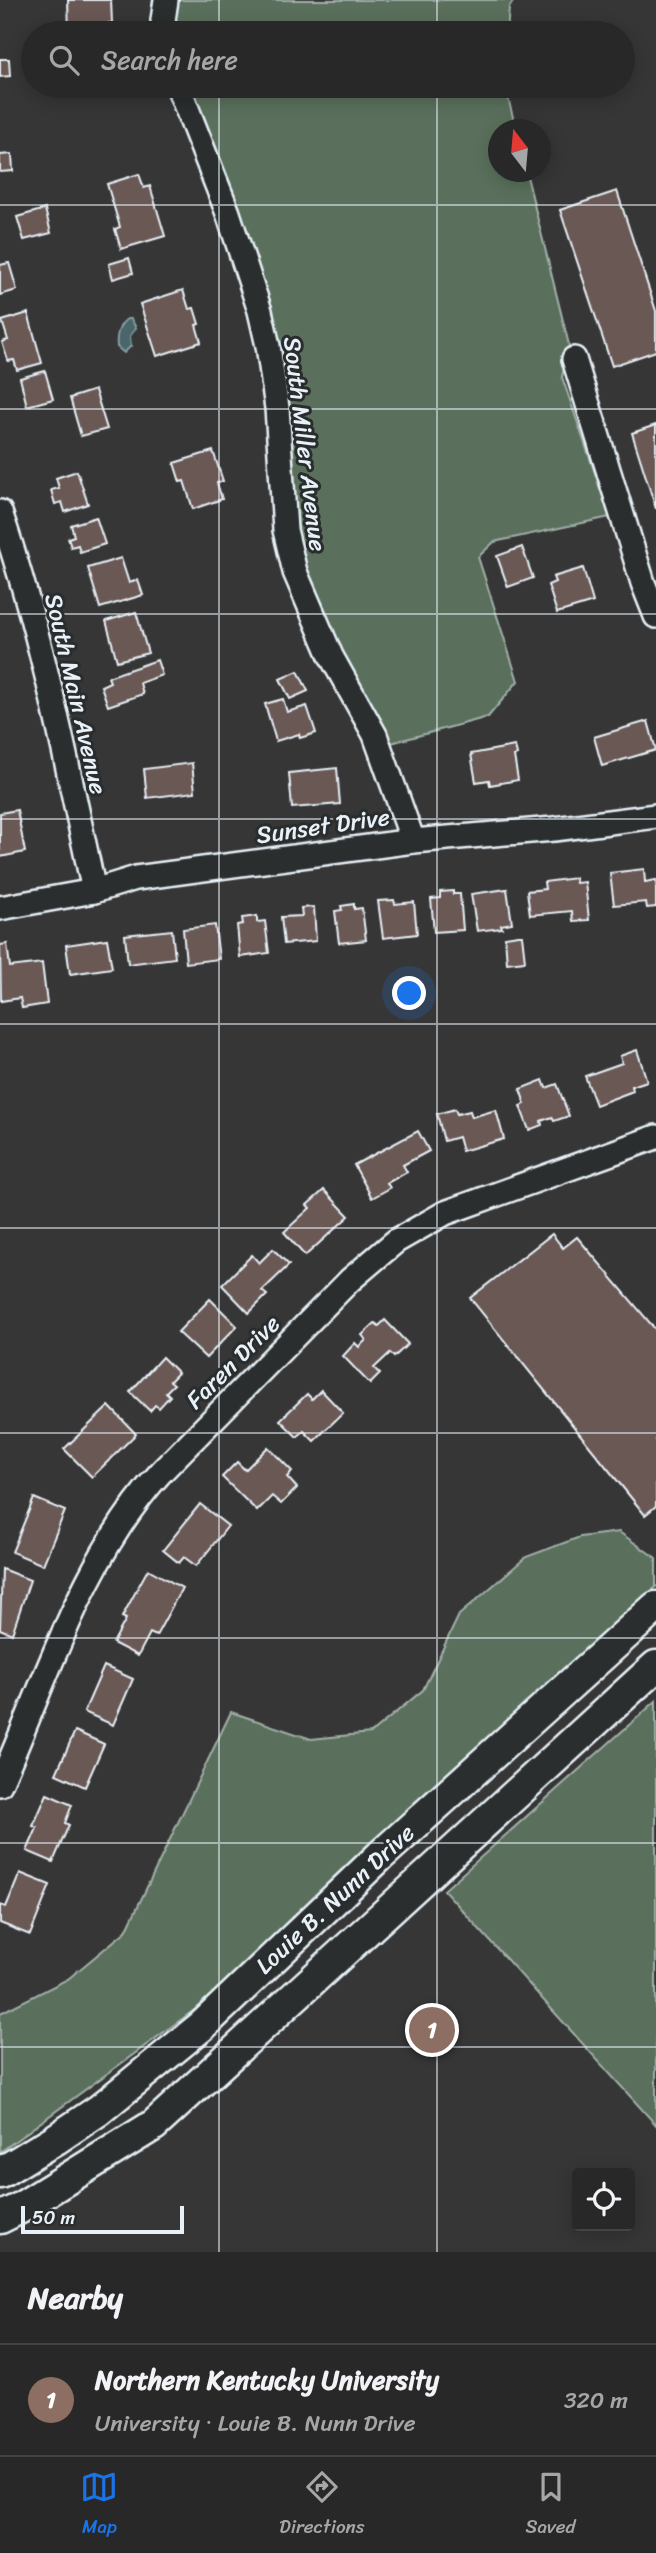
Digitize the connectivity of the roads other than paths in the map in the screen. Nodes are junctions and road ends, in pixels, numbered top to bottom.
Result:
1 (166, 0) edge
2 (163, 21) edge
3 (183, 98) edge
4 (574, 359) dead end
5 (0, 512) edge
6 (656, 616) edge
7 (656, 816) edge
8 (413, 841) junction
9 (94, 891) junction
10 (0, 908) edge
11 (656, 1137) edge
12 (656, 1607) edge
13 (656, 1666) edge
14 (0, 1784) edge
15 (0, 2173) edge
16 (0, 2218) edge

1 - 2 street
3 - 8 street, South Miller Avenue
4 - 6 street
5 - 9 street, South Main Avenue
7 - 8 street, Sunset Drive
8 - 9 street, Sunset Drive
9 - 10 street, Sunset Drive
11 - 14 street, Faren Drive
12 - 15 main road, Louie B. Nunn Drive
13 - 16 main road, Louie B. Nunn Drive

